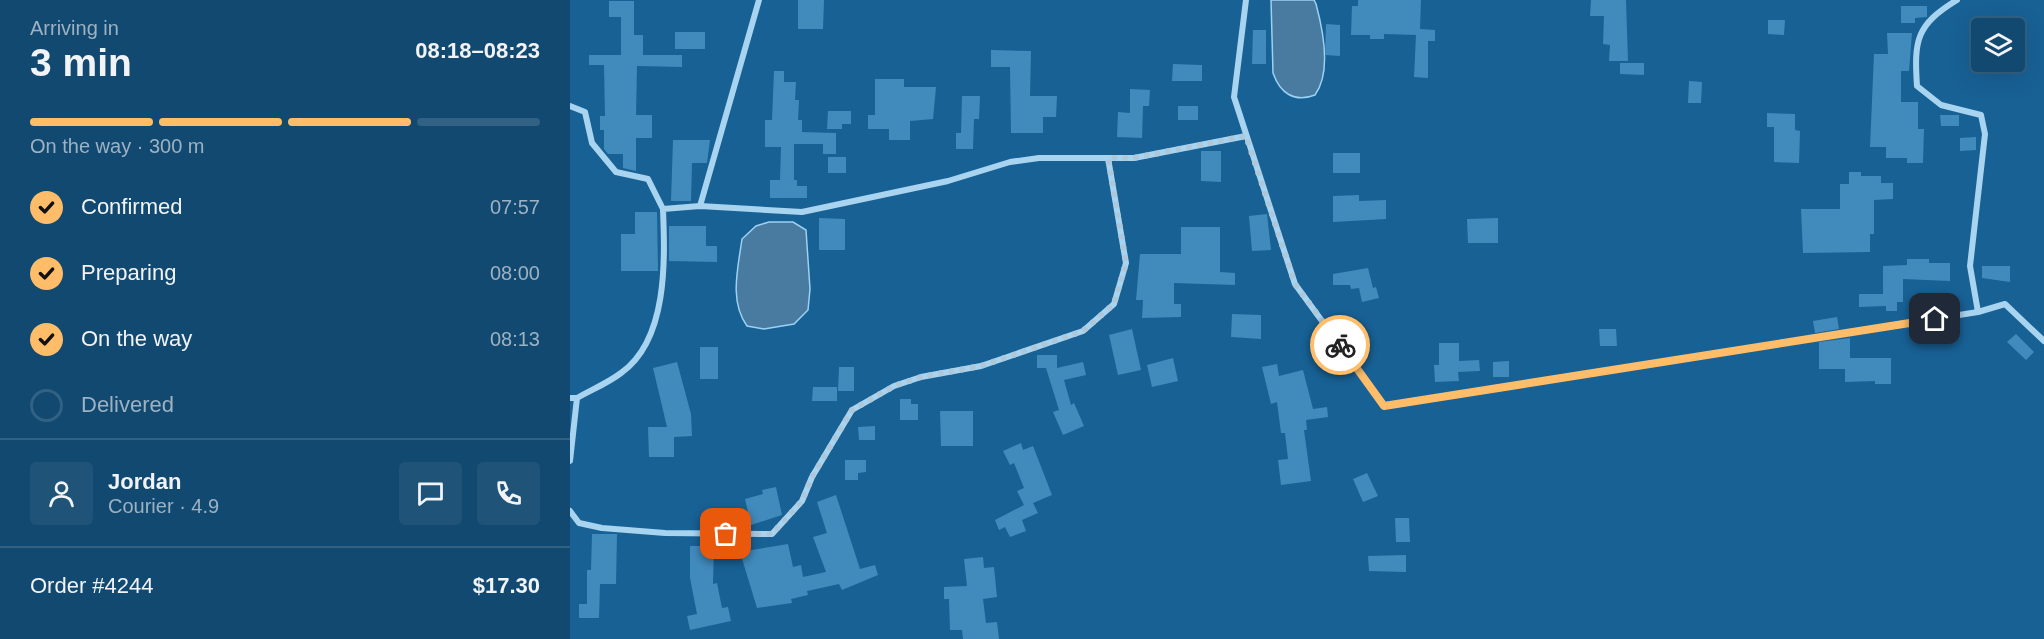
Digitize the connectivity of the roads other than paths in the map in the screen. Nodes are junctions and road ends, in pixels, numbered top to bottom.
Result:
1 (759, 0) edge
2 (1246, 0) edge
3 (1958, 0) edge
4 (570, 106) edge
5 (1246, 136) junction
6 (1108, 158) junction
7 (700, 206) junction
8 (663, 209) junction
9 (1978, 312) junction
10 (2044, 341) edge
11 (573, 398) edge
12 (570, 461) edge
13 (570, 511) edge

1 - 7 street
2 - 5 street
3 - 9 street
4 - 8 street
5 - 6 street
5 - 9 street
6 - 7 street
6 - 13 street
7 - 8 street
8 - 11 street
9 - 10 street
11 - 12 street

